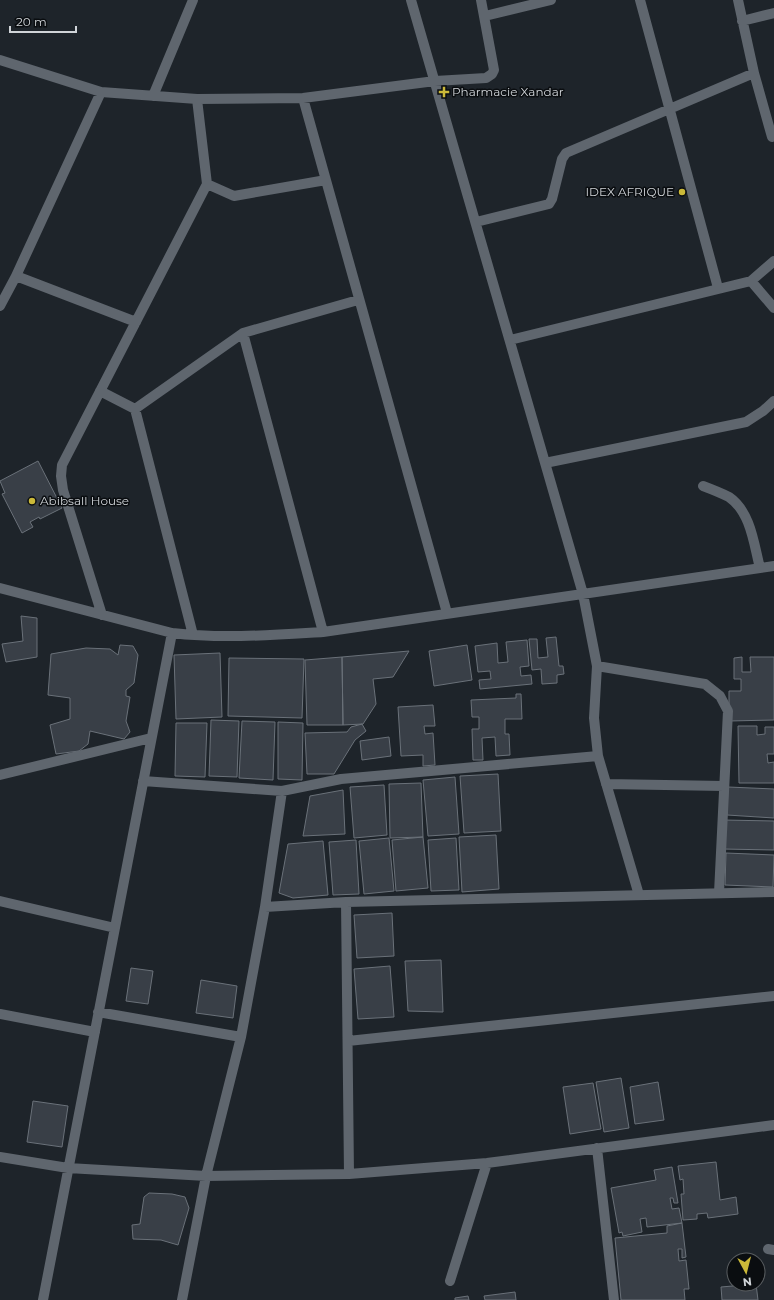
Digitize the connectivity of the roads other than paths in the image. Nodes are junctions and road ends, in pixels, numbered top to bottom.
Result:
1 (193, 0) edge
2 (411, 0) edge
3 (481, 0) edge
4 (551, 0) edge
5 (640, 0) edge
6 (738, 0) edge
7 (774, 13) edge
8 (485, 16) junction
9 (742, 21) junction
10 (0, 60) edge
11 (754, 73) junction
12 (435, 81) junction
13 (101, 92) junction
14 (153, 96) junction
15 (303, 98) junction
16 (197, 99) junction
17 (670, 108) junction
18 (772, 137) dead end
19 (326, 180) junction
20 (207, 184) junction
21 (476, 222) junction
22 (774, 262) edge
23 (16, 276) junction
24 (752, 281) junction
25 (718, 288) junction
26 (358, 300) junction
27 (0, 306) edge
28 (774, 308) edge
29 (136, 322) junction
30 (243, 334) junction
31 (510, 340) junction
32 (100, 391) junction
33 (774, 401) edge
34 (134, 409) junction
35 (545, 463) junction
36 (703, 486) dead end
37 (774, 566) edge
38 (760, 568) junction
39 (0, 588) edge
40 (583, 594) junction
41 (447, 612) junction
42 (102, 615) junction
43 (323, 632) junction
44 (172, 633) junction
45 (193, 635) junction
46 (597, 666) junction
47 (151, 738) junction
48 (598, 756) junction
49 (0, 775) edge
50 (143, 781) junction
51 (606, 784) junction
52 (724, 786) junction
53 (282, 791) junction
54 (774, 892) edge
55 (719, 893) junction
56 (639, 895) junction
57 (0, 902) edge
58 (346, 902) junction
59 (265, 907) junction
60 (115, 928) junction
61 (774, 996) edge
62 (98, 1012) junction
63 (0, 1014) edge
64 (95, 1032) junction
65 (241, 1038) junction
66 (348, 1040) junction
67 (774, 1124) edge
68 (597, 1148) junction
69 (0, 1157) edge
70 (487, 1163) junction
71 (68, 1168) junction
72 (350, 1174) junction
73 (206, 1176) junction
74 (450, 1281) dead end
75 (43, 1300) edge
76 (182, 1300) edge
77 (614, 1300) edge

1 - 14 street
2 - 12 street
3 - 8 street
4 - 8 street
5 - 17 street
6 - 9 street
7 - 9 street
8 - 12 street
9 - 11 street
10 - 13 street
11 - 17 street
11 - 18 street
12 - 15 street
12 - 21 street
13 - 14 street
13 - 23 street
14 - 16 street
15 - 16 street
15 - 19 street
16 - 20 street
17 - 21 street
17 - 25 street
19 - 20 street
19 - 26 street
20 - 29 street
21 - 31 street
22 - 24 street
23 - 27 street
23 - 29 street
24 - 25 street
24 - 28 street
25 - 31 street
26 - 30 street
26 - 41 street
29 - 32 street
30 - 34 street
30 - 43 street
31 - 35 street
32 - 34 street
32 - 42 street
33 - 35 street
34 - 45 street
35 - 40 street
36 - 38 street
37 - 38 street
38 - 40 street
39 - 42 street
40 - 41 street
40 - 46 street
41 - 43 street
42 - 44 street
43 - 45 street
44 - 45 street
44 - 47 street
46 - 48 street
46 - 52 street
47 - 49 street
47 - 50 street
48 - 51 street
48 - 53 street
50 - 53 street
50 - 60 street
51 - 52 street
51 - 56 street
52 - 55 street
53 - 59 street
54 - 55 street
55 - 56 street
56 - 58 street
57 - 60 street
58 - 59 street
58 - 66 street
59 - 65 street
60 - 62 street
61 - 66 street
62 - 64 street
62 - 65 street
63 - 64 street
64 - 71 street
65 - 73 street
66 - 72 street
67 - 68 street
68 - 70 street
68 - 77 street
69 - 71 street
70 - 72 street
70 - 74 street
71 - 73 street
71 - 75 street
72 - 73 street
73 - 76 street

